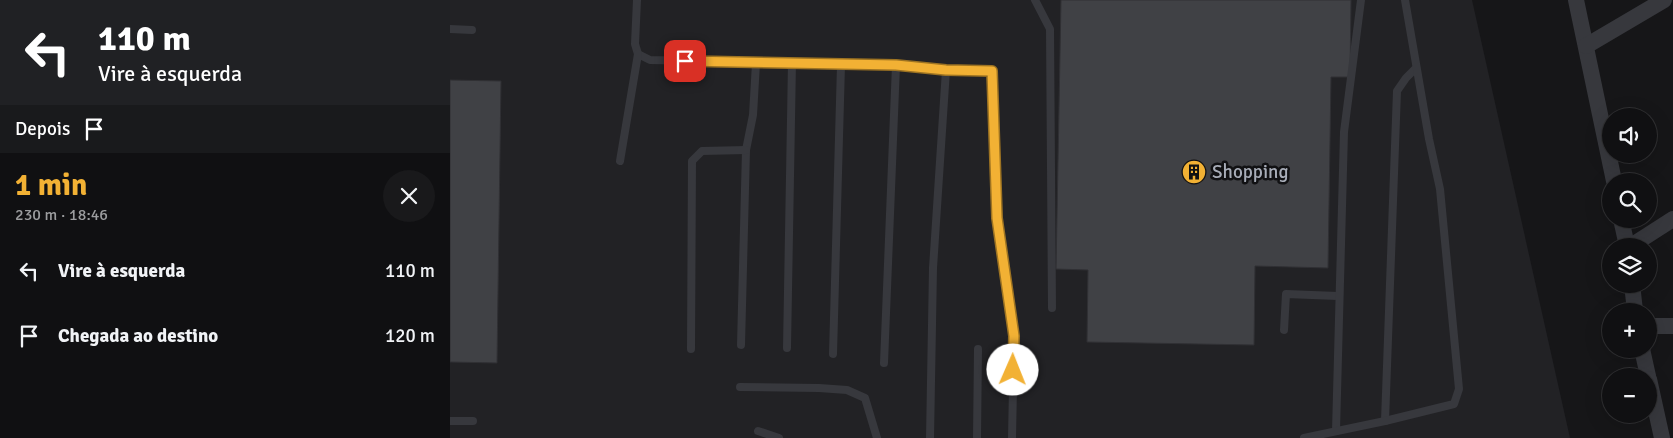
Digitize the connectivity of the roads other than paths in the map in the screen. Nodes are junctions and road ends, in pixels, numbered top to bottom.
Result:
1 (637, 0) edge
2 (1035, 0) edge
3 (1361, 0) edge
4 (1405, 0) edge
5 (1576, 0) edge
6 (1664, 0) edge
7 (450, 29) edge
8 (472, 30) dead end
9 (1586, 46) junction
10 (638, 54) junction
11 (792, 62) junction
12 (756, 63) junction
13 (841, 65) junction
14 (896, 65) junction
15 (1416, 68) junction
16 (946, 70) junction
17 (746, 150) junction
18 (620, 161) dead end
19 (1612, 173) edge
20 (1673, 219) edge
21 (1643, 238) edge
22 (1338, 296) junction
23 (1052, 308) dead end
24 (1657, 326) edge
25 (1673, 326) edge
26 (1284, 330) dead end
27 (740, 345) dead end
28 (787, 348) dead end
29 (691, 349) dead end
30 (978, 349) dead end
31 (833, 354) dead end
32 (884, 363) dead end
33 (740, 388) dead end
34 (1657, 417) edge
35 (450, 421) edge
36 (473, 421) dead end
37 (1385, 421) junction
38 (758, 431) dead end
39 (1336, 432) junction
40 (779, 438) edge
41 (877, 438) edge
42 (930, 438) edge
43 (976, 438) edge
44 (1012, 438) edge
45 (1304, 438) edge
46 (1662, 438) edge

1 - 10 lane
2 - 23 lane
3 - 22 lane
4 - 15 lane
5 - 9 street
6 - 9 street
7 - 8 lane
9 - 19 street
10 - 12 lane
10 - 18 lane
11 - 12 lane
11 - 13 lane
11 - 28 lane
12 - 17 lane
13 - 14 lane
13 - 31 lane
14 - 16 lane
14 - 32 lane
15 - 37 lane
15 - 37 lane
16 - 42 lane
16 - 44 lane
17 - 27 lane
17 - 29 lane
20 - 21 street
22 - 26 lane
22 - 39 lane
24 - 25 street
30 - 43 lane
33 - 41 lane
34 - 46 street
35 - 36 lane
37 - 39 lane
38 - 40 lane
39 - 45 lane

